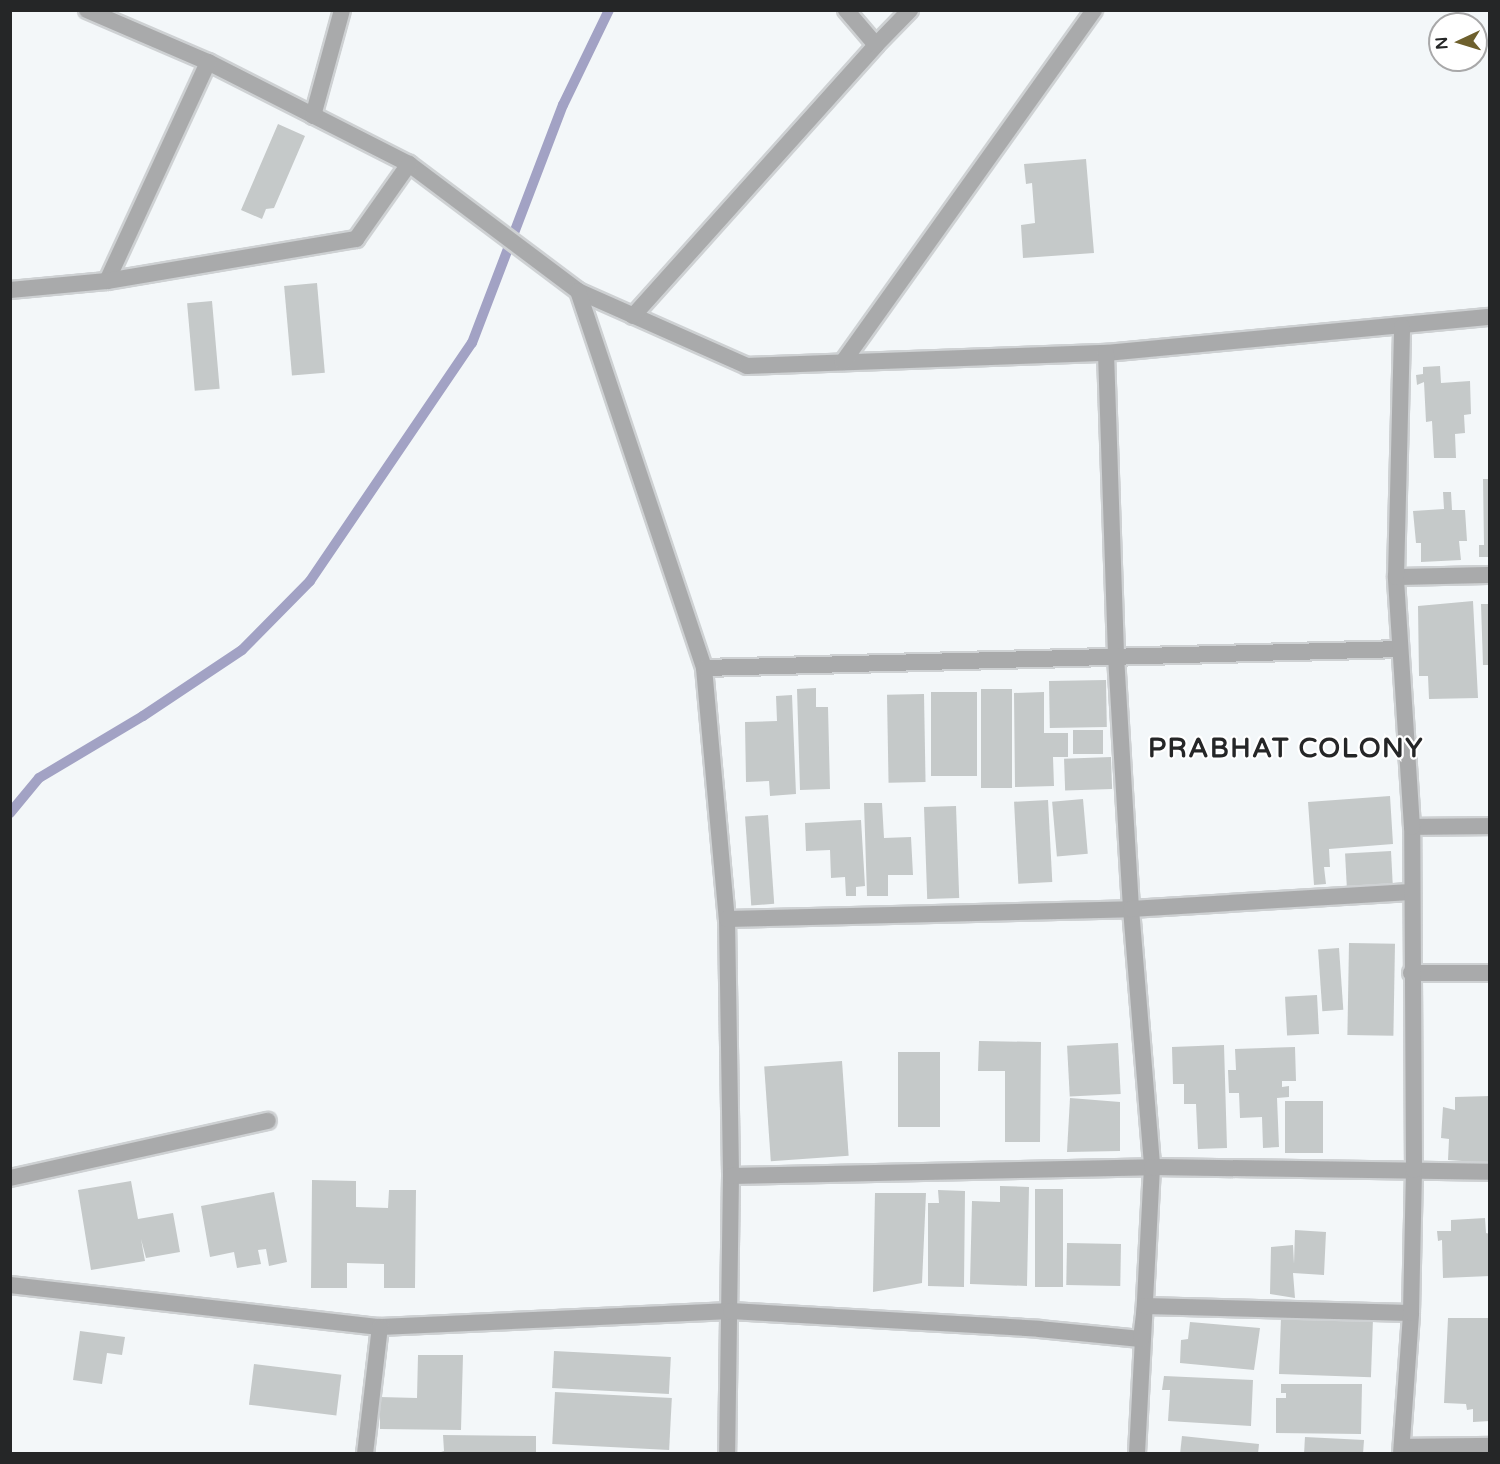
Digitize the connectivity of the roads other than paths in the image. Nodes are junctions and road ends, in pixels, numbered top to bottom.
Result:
1 (87, 10) edge
2 (342, 10) edge
3 (846, 10) edge
4 (910, 10) edge
5 (1094, 10) edge
6 (876, 45) junction
7 (208, 62) junction
8 (313, 116) junction
9 (409, 164) junction
10 (107, 281) junction
11 (10, 290) edge
12 (578, 291) junction
13 (633, 316) junction
14 (1490, 317) edge
15 (1402, 327) junction
16 (1106, 353) junction
17 (843, 362) junction
18 (1490, 574) edge
19 (1396, 577) junction
20 (1400, 649) junction
21 (1116, 656) junction
22 (704, 668) junction
23 (1412, 826) junction
24 (1490, 826) edge
25 (1410, 892) junction
26 (1131, 909) junction
27 (727, 919) junction
28 (1411, 973) junction
29 (1490, 974) edge
30 (268, 1121) dead end
31 (1152, 1167) junction
32 (1414, 1170) junction
33 (1490, 1172) edge
34 (731, 1176) junction
35 (10, 1178) edge
36 (10, 1286) edge
37 (1145, 1306) junction
38 (730, 1311) junction
39 (1412, 1313) junction
40 (380, 1327) junction
41 (1490, 1446) edge
42 (1401, 1450) edge
43 (365, 1454) edge
44 (727, 1454) edge
45 (1137, 1454) edge

1 - 7 street
2 - 8 street
3 - 6 street
4 - 6 street
5 - 17 street
6 - 13 street
7 - 8 street
7 - 10 street
8 - 9 street
9 - 10 street
9 - 12 street
10 - 11 street
12 - 13 street
12 - 22 street
13 - 17 street
14 - 15 street
15 - 16 street
15 - 19 street
16 - 17 street
16 - 21 street
18 - 19 street
19 - 20 street
20 - 21 street
20 - 23 street
21 - 22 street
21 - 26 street
22 - 27 street
23 - 24 street
23 - 25 street
25 - 26 street
25 - 28 street
26 - 27 street
26 - 31 street
27 - 34 street
28 - 29 street
28 - 32 street
30 - 35 street
31 - 32 street
31 - 34 street
31 - 37 street
32 - 33 street
32 - 39 street
34 - 38 street
36 - 40 street
37 - 38 street
37 - 39 street
37 - 45 street
38 - 40 street
38 - 44 street
39 - 42 street
40 - 43 street
41 - 42 street

